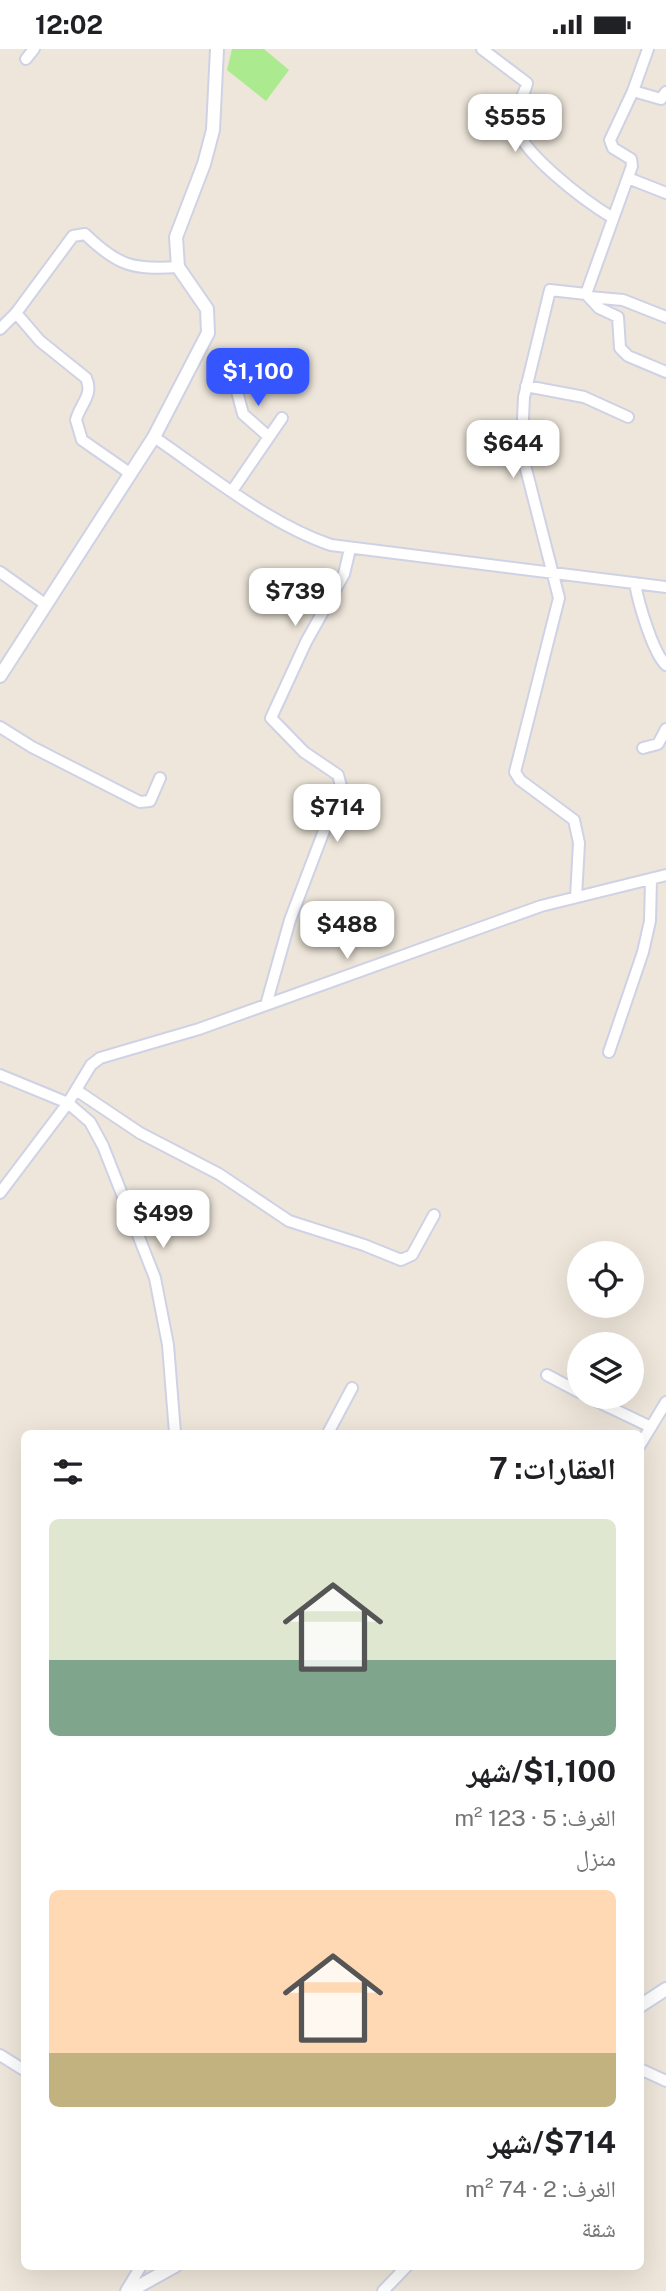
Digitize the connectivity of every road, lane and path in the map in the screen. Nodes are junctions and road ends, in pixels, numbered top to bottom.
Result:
1 (34, 49) edge
2 (217, 49) edge
3 (482, 49) edge
4 (648, 49) edge
5 (26, 59) dead end
6 (633, 92) junction
7 (666, 92) edge
8 (628, 178) junction
9 (666, 193) edge
10 (613, 218) junction
11 (178, 267) junction
12 (587, 295) junction
13 (16, 313) junction
14 (666, 317) edge
15 (0, 330) edge
16 (666, 372) edge
17 (235, 384) dead end
18 (526, 386) junction
19 (628, 417) dead end
20 (282, 418) dead end
21 (155, 437) junction
22 (269, 437) junction
23 (131, 474) junction
24 (232, 491) junction
25 (350, 549) junction
26 (0, 572) edge
27 (551, 573) junction
28 (635, 583) junction
29 (666, 587) edge
30 (46, 604) junction
31 (666, 665) edge
32 (0, 676) edge
33 (0, 727) edge
34 (666, 729) edge
35 (643, 748) dead end
36 (160, 778) dead end
37 (666, 875) edge
38 (651, 880) junction
39 (576, 897) junction
40 (266, 1005) junction
41 (609, 1052) dead end
42 (0, 1075) edge
43 (76, 1090) junction
44 (68, 1103) junction
45 (0, 1193) edge
46 (435, 1215) dead end
47 (547, 1374) dead end
48 (567, 1385) edge
49 (352, 1388) dead end
50 (666, 1402) edge
51 (613, 1409) edge
52 (651, 1427) junction
53 (175, 1430) edge
54 (330, 1430) edge
55 (644, 1438) edge
56 (666, 1989) edge
57 (644, 2003) edge
58 (0, 2055) edge
59 (21, 2068) edge
60 (644, 2071) edge
61 (666, 2081) edge
62 (139, 2270) edge
63 (167, 2270) edge
64 (403, 2270) edge
65 (128, 2291) edge
66 (383, 2291) edge

1 - 5 street
2 - 11 street
3 - 10 street
4 - 6 street
6 - 7 street
6 - 8 street
8 - 9 street
8 - 10 street
10 - 12 street
11 - 13 street
11 - 21 street
12 - 14 street
12 - 16 street
12 - 18 street
13 - 15 street
13 - 23 street
17 - 22 street
18 - 19 street
18 - 27 street
20 - 22 street
21 - 23 street
21 - 24 street
22 - 24 street
23 - 30 street
24 - 25 street
25 - 27 street
25 - 40 street
26 - 30 street
27 - 28 street
27 - 39 street
28 - 29 street
28 - 31 street
30 - 32 street
33 - 36 street
34 - 35 street
37 - 38 street
38 - 39 street
38 - 41 street
39 - 40 street
40 - 43 street
42 - 44 street
43 - 44 street
43 - 46 street
44 - 45 street
44 - 53 street
47 - 48 street
49 - 54 street
50 - 52 street
51 - 52 street
52 - 55 street
56 - 57 street
58 - 59 street
60 - 61 street
62 - 65 street
63 - 65 street
64 - 66 street

